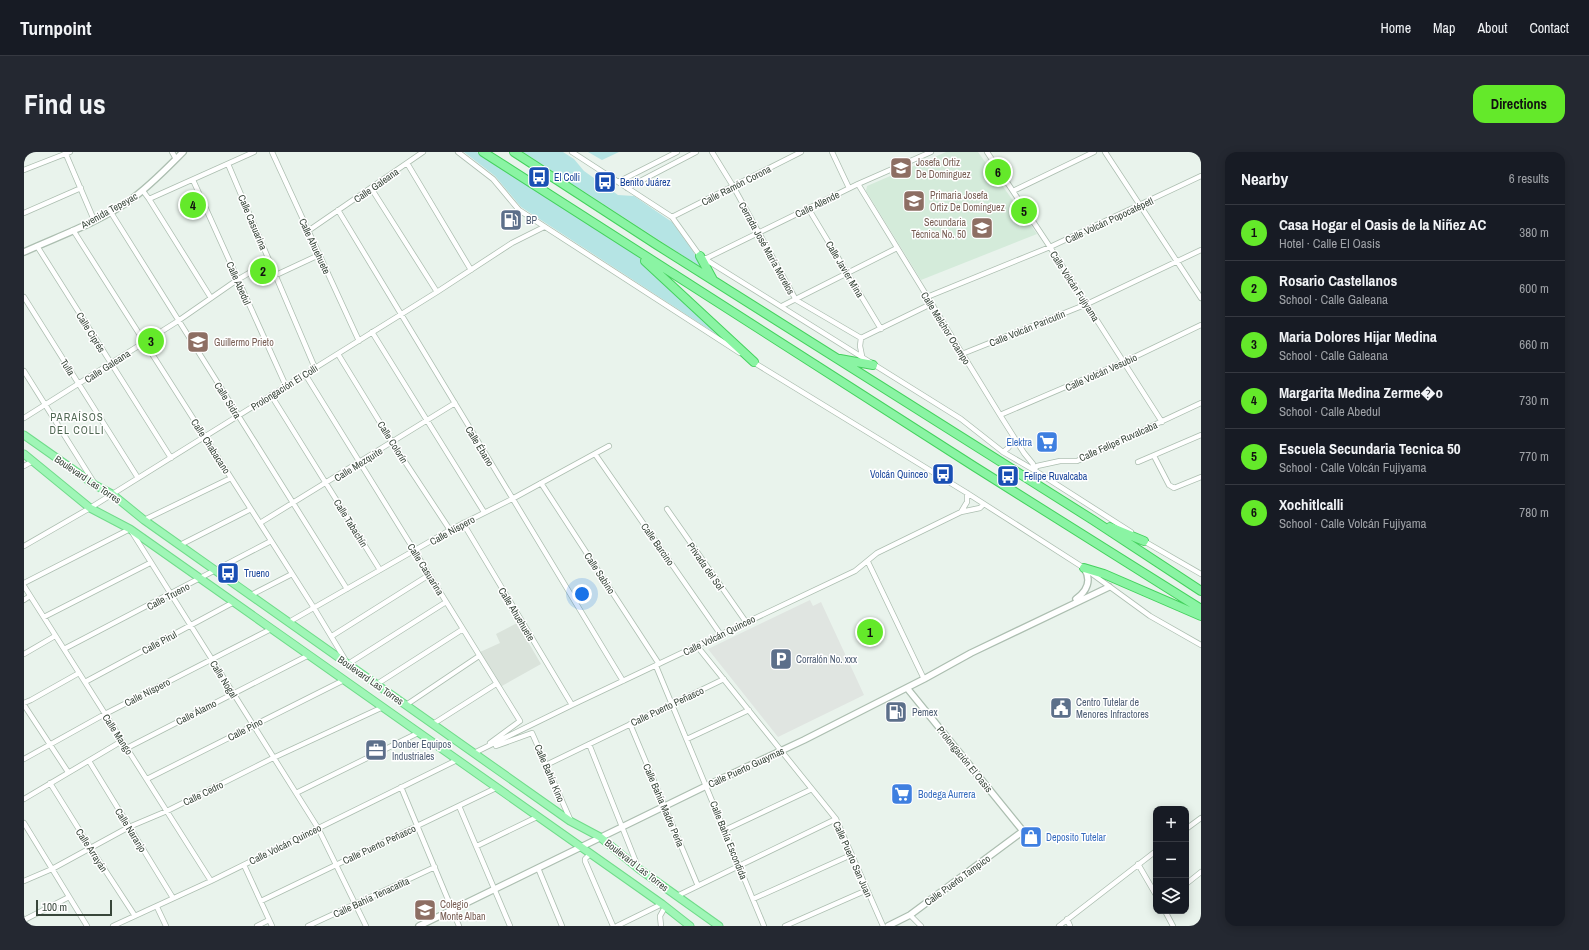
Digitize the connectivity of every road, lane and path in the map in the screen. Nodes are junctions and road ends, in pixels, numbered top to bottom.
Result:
1 (172, 152) edge
2 (183, 152) edge
3 (254, 152) edge
4 (272, 152) edge
5 (423, 152) edge
6 (458, 152) edge
7 (483, 152) edge
8 (514, 152) edge
9 (572, 152) edge
10 (677, 152) edge
11 (696, 152) edge
12 (712, 152) edge
13 (800, 152) edge
14 (832, 152) edge
15 (931, 152) edge
16 (987, 152) edge
17 (1094, 152) edge
18 (1105, 152) edge
19 (67, 153) edge
20 (923, 154) edge
21 (176, 159) junction
22 (407, 163) junction
23 (228, 164) junction
24 (24, 170) edge
25 (1201, 176) edge
26 (193, 180) junction
27 (618, 182) junction
28 (858, 184) junction
29 (733, 186) junction
30 (81, 188) junction
31 (371, 188) junction
32 (627, 188) junction
33 (849, 188) junction
34 (143, 191) junction
35 (1013, 191) junction
36 (149, 199) junction
37 (1140, 205) junction
38 (808, 208) junction
39 (338, 210) junction
40 (110, 211) junction
41 (24, 213) edge
42 (672, 217) junction
43 (94, 220) junction
44 (544, 227) junction
45 (73, 230) junction
46 (308, 231) junction
47 (758, 232) junction
48 (625, 244) junction
49 (37, 246) junction
50 (1050, 247) junction
51 (897, 248) junction
52 (1201, 250) edge
53 (24, 252) edge
54 (319, 254) junction
55 (703, 257) junction
56 (270, 261) junction
57 (1177, 262) junction
58 (471, 270) junction
59 (847, 274) junction
60 (276, 275) junction
61 (237, 280) junction
62 (714, 281) junction
63 (437, 292) junction
64 (24, 296) edge
65 (927, 297) junction
66 (210, 298) junction
67 (1201, 298) edge
68 (796, 300) junction
69 (931, 304) junction
70 (1087, 304) junction
71 (782, 306) junction
72 (401, 314) junction
73 (178, 321) junction
74 (1201, 326) edge
75 (881, 329) junction
76 (372, 332) junction
77 (861, 338) junction
78 (359, 341) junction
79 (144, 342) junction
80 (338, 354) junction
81 (962, 354) junction
82 (862, 356) junction
83 (835, 358) junction
84 (111, 362) junction
85 (754, 362) junction
86 (1124, 362) junction
87 (873, 365) junction
88 (315, 368) junction
89 (24, 371) edge
90 (305, 374) junction
91 (79, 384) junction
92 (286, 386) junction
93 (272, 395) junction
94 (455, 403) junction
95 (1201, 403) edge
96 (45, 405) junction
97 (1000, 415) junction
98 (238, 416) junction
99 (24, 418) edge
100 (426, 420) junction
101 (1162, 422) junction
102 (24, 435) edge
103 (1201, 435) edge
104 (204, 437) junction
105 (1015, 439) junction
106 (392, 442) junction
107 (609, 446) dead end
108 (1003, 452) junction
109 (24, 454) edge
110 (596, 454) junction
111 (1154, 456) junction
112 (171, 458) junction
113 (33, 460) junction
114 (360, 462) junction
115 (1138, 462) dead end
116 (24, 466) edge
117 (1034, 470) junction
118 (1201, 477) edge
119 (138, 478) junction
120 (231, 478) junction
121 (326, 483) junction
122 (541, 483) junction
123 (95, 485) junction
124 (112, 494) junction
125 (967, 494) junction
126 (512, 499) junction
127 (293, 503) junction
128 (983, 505) junction
129 (90, 508) junction
130 (250, 509) junction
131 (667, 509) dead end
132 (484, 512) junction
133 (961, 512) junction
134 (144, 520) junction
135 (1093, 520) junction
136 (260, 523) junction
137 (462, 523) junction
138 (130, 530) junction
139 (450, 530) junction
140 (271, 541) junction
141 (1144, 541) junction
142 (180, 545) junction
143 (24, 546) edge
144 (414, 550) junction
145 (868, 562) junction
146 (150, 563) junction
147 (1084, 568) junction
148 (215, 570) junction
149 (380, 570) junction
150 (292, 574) junction
151 (1201, 574) edge
152 (429, 575) junction
153 (200, 579) junction
154 (24, 582) edge
155 (24, 586) edge
156 (1109, 587) junction
157 (347, 589) junction
158 (1201, 591) edge
159 (170, 595) junction
160 (250, 595) junction
161 (30, 596) junction
162 (24, 600) edge
163 (234, 602) junction
164 (446, 602) junction
165 (1070, 605) junction
166 (314, 608) junction
167 (1201, 609) edge
168 (1201, 616) edge
169 (44, 617) junction
170 (289, 622) junction
171 (746, 622) junction
172 (190, 626) junction
173 (271, 629) junction
174 (462, 629) junction
175 (721, 635) junction
176 (56, 636) junction
177 (332, 636) junction
178 (1201, 645) edge
179 (697, 646) junction
180 (64, 649) junction
181 (24, 654) edge
182 (309, 655) junction
183 (479, 656) junction
184 (211, 660) junction
185 (347, 663) junction
186 (657, 665) junction
187 (79, 673) junction
188 (724, 679) junction
189 (924, 679) junction
190 (344, 680) junction
191 (623, 681) junction
192 (85, 682) junction
193 (377, 684) junction
194 (496, 684) junction
195 (907, 688) junction
196 (232, 693) junction
197 (24, 704) edge
198 (406, 704) junction
199 (672, 704) junction
200 (572, 705) junction
201 (383, 707) junction
202 (749, 710) junction
203 (105, 714) junction
204 (432, 724) junction
205 (630, 724) junction
206 (253, 726) junction
207 (418, 733) junction
208 (687, 739) junction
209 (122, 741) junction
210 (589, 744) junction
211 (50, 745) junction
212 (127, 748) junction
213 (781, 751) junction
214 (476, 752) junction
215 (273, 758) junction
216 (24, 759) edge
217 (457, 760) junction
218 (89, 761) junction
219 (546, 765) junction
220 (68, 772) junction
221 (147, 779) junction
222 (50, 783) junction
223 (706, 786) junction
224 (401, 787) junction
225 (496, 788) junction
226 (812, 789) junction
227 (296, 792) junction
228 (24, 799) edge
229 (459, 806) junction
230 (664, 806) junction
231 (167, 811) junction
232 (537, 816) junction
233 (1201, 818) edge
234 (836, 820) junction
235 (570, 821) junction
236 (24, 823) edge
237 (417, 826) junction
238 (622, 826) junction
239 (128, 827) junction
240 (1189, 827) edge
241 (318, 828) junction
242 (725, 830) junction
243 (1023, 831) joint
244 (26, 832) edge
245 (600, 837) junction
246 (477, 846) junction
247 (90, 847) junction
248 (580, 847) junction
249 (1153, 853) edge
250 (590, 854) junction
251 (852, 855) junction
252 (336, 864) junction
253 (1138, 864) junction
254 (244, 865) junction
255 (739, 865) junction
256 (435, 867) junction
257 (538, 868) junction
258 (52, 869) junction
259 (639, 870) junction
260 (1201, 872) edge
261 (24, 881) edge
262 (211, 881) junction
263 (1189, 882) edge
264 (698, 886) junction
265 (495, 889) junction
266 (867, 890) junction
267 (1153, 890) edge
268 (677, 896) junction
269 (69, 897) junction
270 (173, 898) junction
271 (753, 899) junction
272 (261, 901) junction
273 (356, 904) junction
274 (663, 906) junction
275 (157, 907) junction
276 (452, 910) junction
277 (1167, 914) edge
278 (910, 915) junction
279 (135, 916) junction
280 (1067, 919) junction
281 (24, 920) edge
282 (270, 920) junction
283 (87, 926) edge
284 (113, 926) edge
285 (166, 926) edge
286 (257, 926) edge
287 (272, 926) edge
288 (308, 926) edge
289 (366, 926) edge
290 (419, 926) edge
291 (459, 926) edge
292 (510, 926) edge
293 (562, 926) edge
294 (613, 926) edge
295 (617, 926) edge
296 (661, 926) edge
297 (690, 926) edge
298 (718, 926) edge
299 (764, 926) edge
300 (785, 926) edge
301 (883, 926) edge
302 (888, 926) edge
303 (921, 926) edge
304 (1059, 926) edge
305 (1070, 926) edge
306 (1173, 926) edge

1 - 21 street
2 - 21 street, Avenida Tepeyac
3 - 23 street
4 - 46 street, Calle Ahuehuete
5 - 22 street, Calle Galeana
6 - 44 street
7 - 48 highway
8 - 62 highway
9 - 27 street
10 - 27 street
11 - 32 street
12 - 29 street, Cerrada José María Morelos
13 - 29 street, Calle Ramón Corona
14 - 33 street
15 - 20 street, Calle Allende
16 - 35 street, Calle Volcán Fujiyama
17 - 35 street
18 - 37 street
19 - 24 street
19 - 30 street
20 - 28 street, Calle Allende
21 - 34 street, Avenida Tepeyac
22 - 31 street, Calle Galeana
22 - 58 street
23 - 26 street
23 - 56 street, Calle Casuarina
25 - 37 street, Calle Volcán Popocatépetl
26 - 36 street
26 - 61 street, Calle Abedul
27 - 32 street
28 - 33 street, Calle Allende
28 - 51 street, Calle Melchor Ocampo
29 - 42 street, Calle Ramón Corona
29 - 47 street, Cerrada José María Morelos
30 - 41 street
30 - 43 street
31 - 39 street, Calle Galeana
31 - 63 street
32 - 42 street
33 - 38 street, Calle Allende
34 - 36 street
34 - 40 street, Avenida Tepeyac
35 - 50 street, Calle Volcán Fujiyama
36 - 66 street
37 - 50 street, Calle Volcán Popocatépetl
37 - 57 street
38 - 47 street, Calle Allende
38 - 59 street, Calle Javier Mina
39 - 46 street, Calle Galeana
39 - 72 street, Calle Ébano
40 - 43 street, Avenida Tepeyac
40 - 73 street, Calle Sidra
42 - 55 street
43 - 45 street, Avenida Tepeyac
44 - 58 street, Prolongación El Colli
44 - 85 street
45 - 49 street, Avenida Tepeyac
45 - 79 street, Calle Chabacano
46 - 54 street, Calle Ahuehuete
47 - 55 street, Calle Allende
47 - 68 street, Cerrada José María Morelos
48 - 85 highway
48 - 167 highway
49 - 53 street, Avenida Tepeyac
49 - 84 street, Calle Ciprés
50 - 65 street, Calle Volcán Popocatépetl
50 - 70 street, Calle Volcán Fujiyama
51 - 59 street
51 - 65 street, Calle Melchor Ocampo
52 - 57 street, Calle Volcán Paricutín
54 - 60 street
54 - 78 street, Calle Ahuehuete
55 - 62 highway
55 - 71 street
56 - 60 street, Calle Casuarina
56 - 61 street, Calle Galeana
57 - 67 street
57 - 70 street, Calle Volcán Paricutín
58 - 63 street, Prolongación El Colli
59 - 68 street
59 - 75 street, Calle Javier Mina
60 - 88 street, Calle Casuarina
61 - 66 street, Calle Galeana
61 - 92 street, Calle Abedul
62 - 83 highway
63 - 72 street, Prolongación El Colli
64 - 91 street, Tulla
65 - 69 street, Calle Melchor Ocampo
66 - 73 street, Calle Galeana
68 - 71 street
68 - 77 street, Cerrada José María Morelos
69 - 75 street
69 - 81 street, Calle Melchor Ocampo
70 - 81 street, Calle Volcán Paricutín
70 - 86 street, Calle Volcán Fujiyama
71 - 82 street
72 - 76 street, Prolongación El Colli
72 - 94 street, Calle Ébano
73 - 79 street, Calle Galeana
73 - 98 street, Calle Sidra
74 - 86 street, Calle Volcán Vesubio
75 - 77 street
76 - 78 street, Prolongación El Colli
76 - 100 street
77 - 82 street
78 - 80 street, Prolongación El Colli
79 - 84 street, Calle Galeana
79 - 104 street, Calle Chabacano
80 - 88 street, Prolongación El Colli
80 - 106 street, Calle Colorín
81 - 97 street, Calle Melchor Ocampo
82 - 87 street
83 - 87 highway
83 - 135 highway
84 - 91 street, Calle Galeana
84 - 112 street, Calle Ciprés
85 - 125 street
86 - 97 street, Calle Volcán Vesubio
86 - 101 street, Calle Volcán Fujiyama
87 - 108 street
88 - 90 street, Prolongación El Colli
89 - 96 street
90 - 92 street, Prolongación El Colli
90 - 114 street, Calle Casuarina
91 - 96 street, Calle Galeana
91 - 119 street, Tulla
92 - 93 street, Prolongación El Colli
93 - 98 street, Prolongación El Colli
93 - 121 street, Calle Tabachín
94 - 100 street, Calle Mezquite
94 - 126 street, Calle Ébano
95 - 101 street, Calle Felipe Ruvalcaba
96 - 99 street, Calle Galeana
96 - 123 street
97 - 105 street, Calle Melchor Ocampo
98 - 104 street, Prolongación El Colli
98 - 127 street, Calle Sidra
100 - 106 street, Calle Mezquite
100 - 132 street
101 - 117 street, Calle Felipe Ruvalcaba
102 - 123 main road, Boulevard Las Torres
103 - 111 street
104 - 112 street, Prolongación El Colli
104 - 120 street, Calle Chabacano
105 - 108 street
105 - 117 street, Calle Melchor Ocampo
106 - 114 street, Calle Mezquite
106 - 139 street, Calle Colorín
107 - 110 street, Calle Níspero
108 - 117 street
109 - 113 main road, Boulevard Las Torres
110 - 122 street, Calle Níspero
110 - 175 street, Calle Barcino
111 - 115 street
111 - 118 street
112 - 119 street, Prolongación El Colli
113 - 116 street
113 - 129 main road, Boulevard Las Torres
114 - 121 street, Calle Mezquite
114 - 144 street, Calle Casuarina
117 - 141 street
119 - 124 street, Prolongación El Colli
120 - 130 street, Calle Chabacano
120 - 134 street
121 - 127 street, Calle Mezquite
121 - 149 street, Calle Tabachín
122 - 126 street, Calle Níspero
122 - 186 street, Calle Sabino
123 - 124 main road, Boulevard Las Torres
124 - 129 street, Prolongación El Colli
124 - 134 main road, Boulevard Las Torres
125 - 128 street
125 - 133 street
126 - 132 street, Calle Níspero
126 - 191 street, Calle Ébano
127 - 136 street, Calle Mezquite
127 - 157 street, Calle Sidra
128 - 133 street, Calle Volcán Quinceo
128 - 147 street
129 - 138 main road, Boulevard Las Torres
129 - 143 street, Prolongación El Colli
130 - 136 street, Calle Chabacano
130 - 142 street
131 - 171 street, Privada del Sol
132 - 137 street, Calle Níspero
133 - 145 street, Calle Volcán Quinceo
134 - 142 main road, Boulevard Las Torres
135 - 141 highway
135 - 158 highway
136 - 140 street, Calle Chabacano
137 - 139 street, Calle Níspero
137 - 200 street, Calle Ahuehuete
138 - 146 street, Calle Nogal
138 - 153 main road, Boulevard Las Torres
138 - 154 street
139 - 144 street, Calle Níspero
140 - 148 street, Calle Trueno
140 - 150 street, Calle Chabacano
141 - 151 street
142 - 148 main road, Boulevard Las Torres
144 - 149 street, Calle Níspero
144 - 152 street, Calle Casuarina
145 - 171 street, Calle Volcán Quinceo
145 - 189 street
146 - 159 street, Calle Nogal
146 - 169 street
147 - 156 street
147 - 165 street, Calle Puerto Guaymas
147 - 168 highway
148 - 153 street, Calle Trueno
148 - 160 main road, Boulevard Las Torres
149 - 157 street, Calle Níspero
150 - 160 street
150 - 166 street, Calle Chabacano
152 - 164 street, Calle Casuarina
152 - 177 street
153 - 159 street, Calle Trueno
153 - 163 main road, Boulevard Las Torres
155 - 161 street, Calle Mango
156 - 165 street, Calle Puerto Guaymas
156 - 178 street
157 - 166 street, Calle Níspero
159 - 172 street, Calle Nogal
159 - 180 street, Calle Trueno
160 - 170 main road, Boulevard Las Torres
161 - 162 street
161 - 169 street, Calle Mango
163 - 172 street, Calle Pirul
163 - 173 main road, Boulevard Las Torres
164 - 174 street, Calle Casuarina
164 - 185 street
165 - 189 street, Calle Puerto Guaymas
166 - 170 street, Calle Níspero
166 - 177 street, Calle Chabacano
169 - 176 street, Calle Mango
170 - 185 main road, Boulevard Las Torres
171 - 175 street, Calle Volcán Quinceo
172 - 184 street, Calle Nogal
172 - 192 street, Calle Pirul
173 - 182 main road, Boulevard Las Torres
173 - 184 street, Calle Níspero
174 - 183 street, Calle Casuarina
174 - 193 street
175 - 179 street, Calle Volcán Quinceo
176 - 180 street, Calle Mango
176 - 181 street
177 - 185 street, Calle Chabacano
179 - 186 street, Calle Volcán Quinceo
179 - 188 street, Calle Puerto San Juan
180 - 187 street, Calle Mango
182 - 190 main road, Boulevard Las Torres
182 - 196 street, Calle Álamo
183 - 194 street, Calle Casuarina
183 - 198 street
184 - 196 street, Calle Nogal
184 - 203 street, Calle Níspero
185 - 193 main road, Boulevard Las Torres
186 - 191 street, Calle Volcán Quinceo
186 - 199 street, Calle Bahía Escondida
187 - 192 street, Calle Mango
187 - 197 street
188 - 199 street, Calle Puerto Peñasco
188 - 202 street, Calle Puerto San Juan
189 - 195 street, Calle Puerto Guaymas
190 - 201 main road, Boulevard Las Torres
190 - 206 street, Calle Pino
191 - 200 street, Calle Volcán Quinceo
192 - 203 street, Calle Mango
193 - 198 main road, Boulevard Las Torres
194 - 204 street
194 - 214 street, Calle Casuarina
195 - 213 street, Calle Puerto Guaymas
195 - 243 street, Prolongación El Oasis
196 - 206 street, Calle Nogal
196 - 212 street, Calle Álamo
197 - 211 street
198 - 204 main road, Boulevard Las Torres
199 - 205 street, Calle Puerto Peñasco
199 - 208 street, Calle Bahía Escondida
200 - 214 street, Calle Volcán Quinceo
201 - 207 main road, Boulevard Las Torres
201 - 215 street, Calle Cedro
202 - 208 street
202 - 213 street, Calle Puerto San Juan
203 - 209 street, Calle Mango
203 - 211 street, Calle Níspero
204 - 214 main road, Boulevard Las Torres
205 - 210 street, Calle Puerto Peñasco
205 - 230 street, Calle Bahía Madre Perla
206 - 215 street, Calle Nogal
206 - 221 street, Calle Pino
207 - 217 main road, Boulevard Las Torres
207 - 227 street
208 - 223 street, Calle Bahía Escondida
209 - 212 street, Calle Mango
209 - 218 street
210 - 219 street, Calle Puerto Peñasco
210 - 238 street
211 - 216 street, Calle Níspero
211 - 220 street
212 - 221 street, Calle Mango
213 - 223 street, Calle Puerto Guaymas
213 - 226 street, Calle Puerto San Juan
214 - 219 street, Calle Bahía Kino
214 - 235 main road, Boulevard Las Torres
215 - 227 street, Calle Nogal
215 - 231 street, Calle Cedro
217 - 224 street, Calle Volcán Quinceo
217 - 225 main road, Boulevard Las Torres
218 - 220 street
218 - 239 street, Calle Naranjo
219 - 235 street, Calle Bahía Kino
220 - 222 street
221 - 231 street, Calle Mango
222 - 228 street
222 - 247 street, Calle Arrayán
223 - 230 street, Calle Puerto Guaymas
223 - 242 street, Calle Bahía Escondida
224 - 237 street
224 - 241 street, Calle Volcán Quinceo
225 - 229 street, Calle Puerto Peñasco
225 - 232 main road, Boulevard Las Torres
226 - 234 street, Calle Puerto San Juan
226 - 242 street
227 - 241 street, Calle Nogal
229 - 237 street, Calle Puerto Peñasco
229 - 246 street
230 - 238 street, Calle Puerto Guaymas
230 - 264 street, Calle Bahía Madre Perla
231 - 239 street, Calle Cedro
231 - 262 street, Calle Mango
232 - 246 street
232 - 248 main road, Boulevard Las Torres
233 - 240 street
234 - 251 street, Calle Puerto San Juan
234 - 255 street
235 - 245 main road, Boulevard Las Torres
236 - 244 street
237 - 252 street, Calle Puerto Peñasco
237 - 256 street
238 - 245 street, Calle Puerto Guaymas
238 - 259 street
239 - 247 street, Calle Cedro
239 - 270 street, Calle Naranjo
241 - 252 street, Calle Nogal
241 - 254 street, Calle Volcán Quinceo
242 - 255 street, Calle Bahía Escondida
243 - 278 street, Calle Puerto Tampico
244 - 258 street
245 - 248 street, Calle Puerto Guaymas
245 - 259 main road, Boulevard Las Torres
246 - 265 street
247 - 258 street, Calle Cedro
247 - 279 street, Calle Arrayán
248 - 250 main road, Boulevard Las Torres
248 - 257 street, Calle Puerto Guaymas
249 - 253 street
250 - 274 main road, Boulevard Las Torres
250 - 294 street
251 - 266 street, Calle Puerto San Juan
251 - 271 street
252 - 272 street, Calle Puerto Peñasco
252 - 273 street, Calle Nogal
253 - 267 street
253 - 280 street
254 - 262 street, Calle Volcán Quinceo
254 - 272 street
255 - 264 street
255 - 271 street, Calle Bahía Escondida
256 - 273 street, Calle Bahía Tenacatita
256 - 276 street
257 - 265 street, Calle Puerto Guaymas
257 - 293 street
258 - 261 street, Calle Cedro
258 - 269 street
259 - 268 main road, Boulevard Las Torres
260 - 263 street
262 - 270 street, Calle Volcán Quinceo
264 - 268 street
265 - 276 street, Calle Puerto Guaymas
265 - 292 street
266 - 300 street
266 - 301 street, Calle Puerto San Juan
268 - 298 main road, Boulevard Las Torres
269 - 281 street
269 - 283 street
270 - 275 street, Calle Volcán Quinceo
271 - 299 street, Calle Bahía Escondida
272 - 282 street
273 - 288 street, Calle Bahía Tenacatita
273 - 289 street, Calle Nogal
274 - 295 street
274 - 296 street
274 - 297 main road, Boulevard Las Torres
275 - 279 street, Calle Volcán Quinceo
275 - 285 street
276 - 290 street, Calle Puerto Guaymas
276 - 291 street
277 - 306 street
278 - 302 street, Calle Puerto Tampico
278 - 303 street
279 - 284 street, Calle Volcán Quinceo
280 - 304 street
280 - 305 street
282 - 286 street
282 - 287 street

